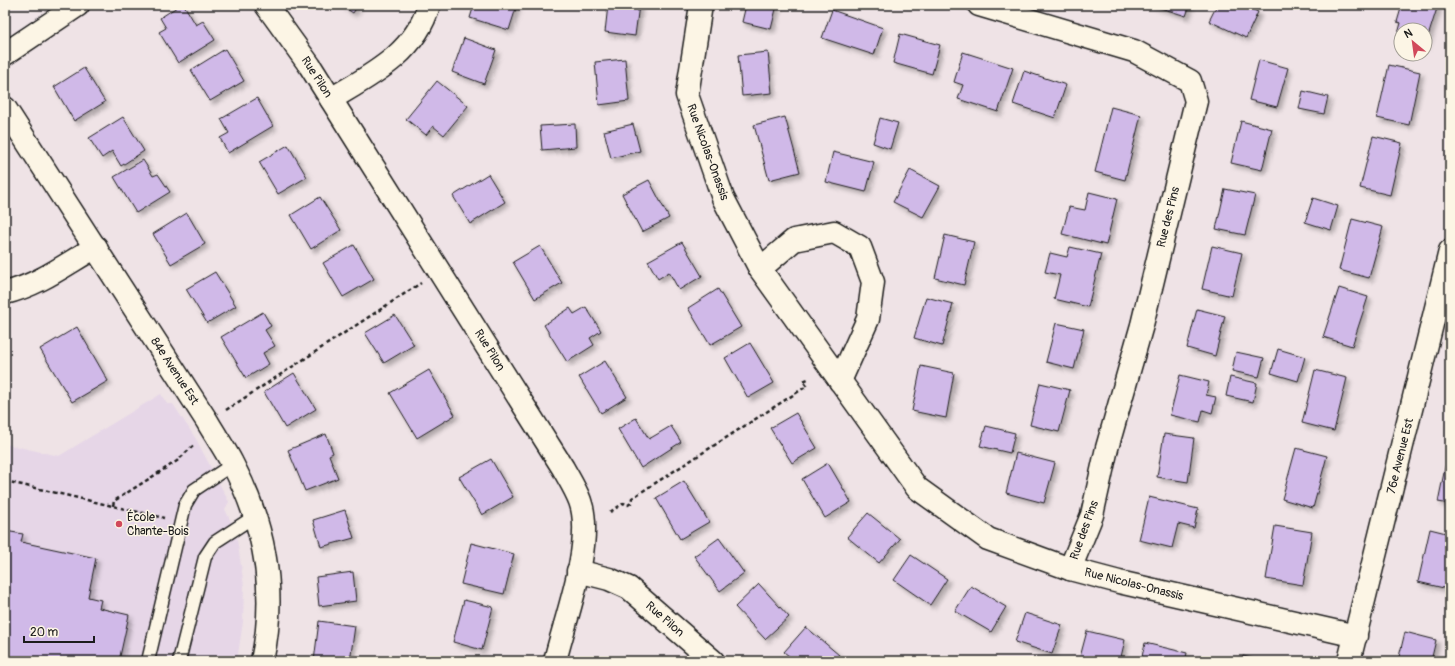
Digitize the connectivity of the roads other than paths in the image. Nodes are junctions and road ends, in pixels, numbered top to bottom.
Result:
1 (78, 5) edge
2 (266, 5) edge
3 (429, 5) edge
4 (701, 5) edge
5 (979, 5) edge
6 (5, 54) edge
7 (331, 99) junction
8 (5, 108) edge
9 (96, 247) junction
10 (1450, 251) edge
11 (760, 269) junction
12 (5, 293) edge
13 (840, 381) junction
14 (233, 464) junction
15 (255, 516) junction
16 (1070, 569) junction
17 (578, 571) junction
18 (1356, 636) junction
19 (148, 661) edge
20 (179, 661) edge
21 (262, 661) edge
22 (555, 661) edge
23 (713, 661) edge
24 (1349, 661) edge

1 - 6 street
2 - 7 street, Rue Pilon
3 - 7 street
4 - 11 street, Rue Nicolas-Onassis
5 - 16 street, Rue des Pins
7 - 17 street, Rue Pilon
8 - 9 street, 84e Avenue Est
9 - 12 street
9 - 14 street, 84e Avenue Est
10 - 18 street, 76e Avenue Est
11 - 13 street, Rue Nicolas-Onassis
11 - 13 street
13 - 16 street, Rue Nicolas-Onassis
14 - 15 street, 84e Avenue Est
14 - 19 lane
15 - 20 lane
15 - 21 street, 84e Avenue Est
16 - 18 street, Rue Nicolas-Onassis
17 - 22 street
17 - 23 street, Rue Pilon
18 - 24 street, 76e Avenue Est

